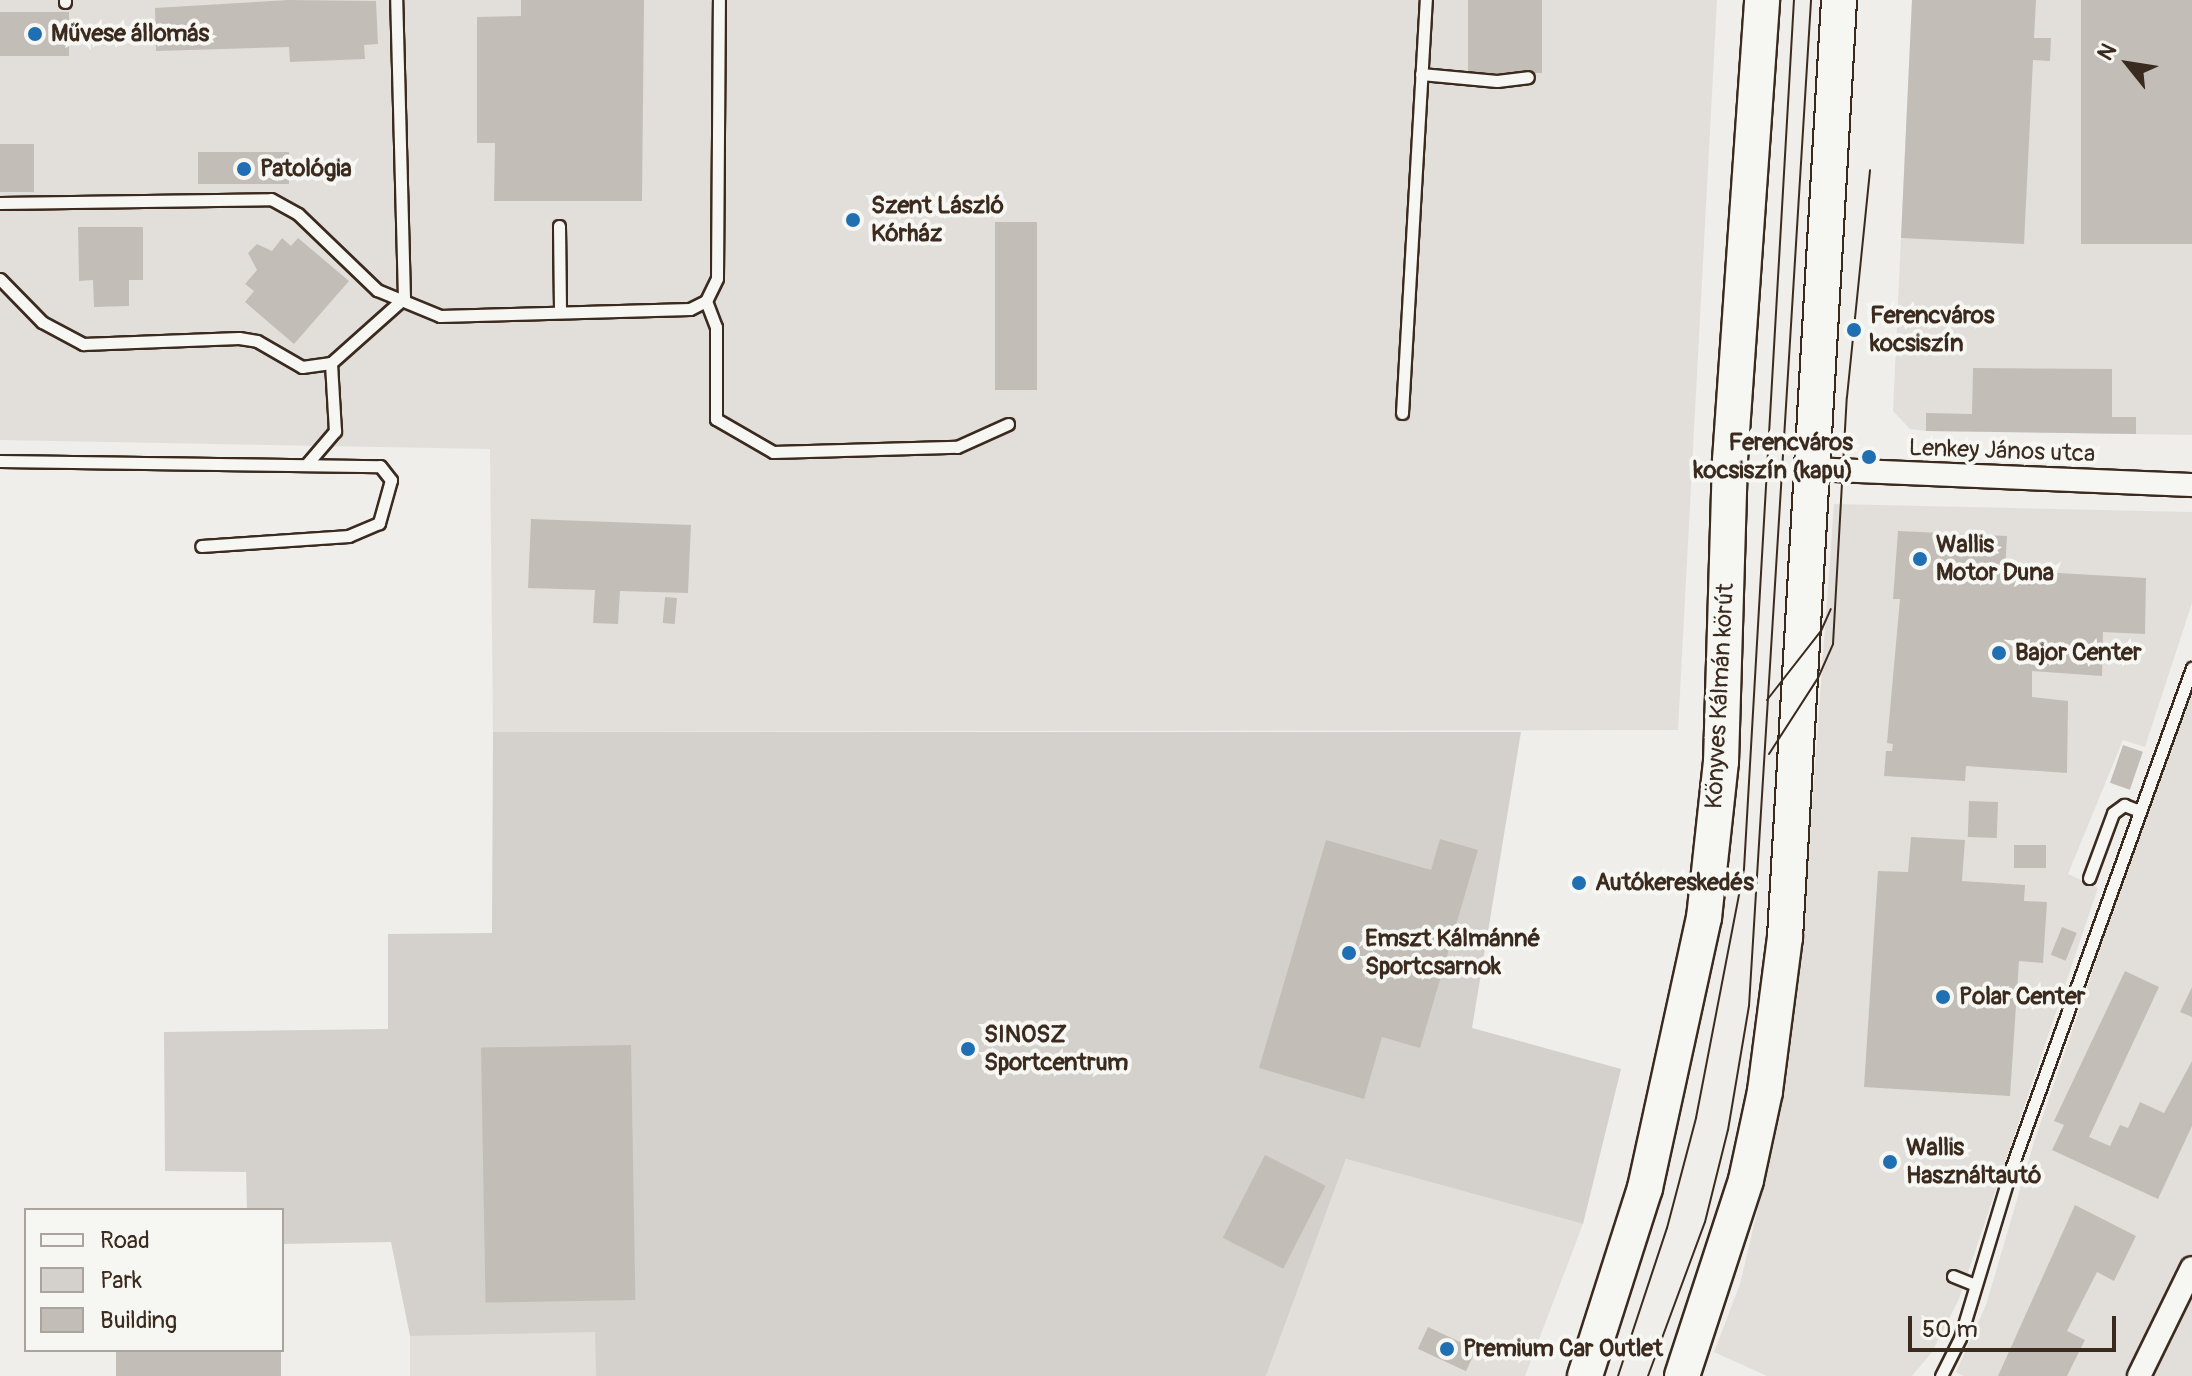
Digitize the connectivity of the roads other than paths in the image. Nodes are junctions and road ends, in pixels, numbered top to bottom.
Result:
1 (396, 0) edge
2 (719, 0) edge
3 (1426, 0) edge
4 (1762, 0) edge
5 (1839, 0) edge
6 (1421, 74) junction
7 (1528, 77) dead end
8 (0, 203) edge
9 (559, 226) dead end
10 (0, 279) edge
11 (404, 298) junction
12 (706, 301) junction
13 (560, 310) junction
14 (331, 363) junction
15 (1402, 413) dead end
16 (1008, 424) dead end
17 (0, 461) edge
18 (306, 465) junction
19 (1810, 469) junction
20 (2192, 485) edge
21 (201, 546) dead end
22 (2192, 668) edge
23 (2140, 811) junction
24 (2089, 878) dead end
25 (2192, 1268) edge
26 (1953, 1276) dead end
27 (1975, 1285) junction
28 (1585, 1376) edge
29 (1682, 1376) edge
30 (1941, 1376) edge
31 (2139, 1376) edge

1 - 11 lane
2 - 12 lane
3 - 6 lane
4 - 28 main road, Könyves Kálmán körút
5 - 19 main road
6 - 7 lane
6 - 15 lane
8 - 11 lane
9 - 13 lane
10 - 14 lane
11 - 13 lane
11 - 14 lane
12 - 13 lane
12 - 16 lane
14 - 18 lane
17 - 18 lane
18 - 21 lane
19 - 20 street, Lenkey János utca
19 - 29 main road
22 - 23 lane
23 - 24 lane
23 - 27 lane
25 - 31 street
26 - 27 lane
27 - 30 lane

